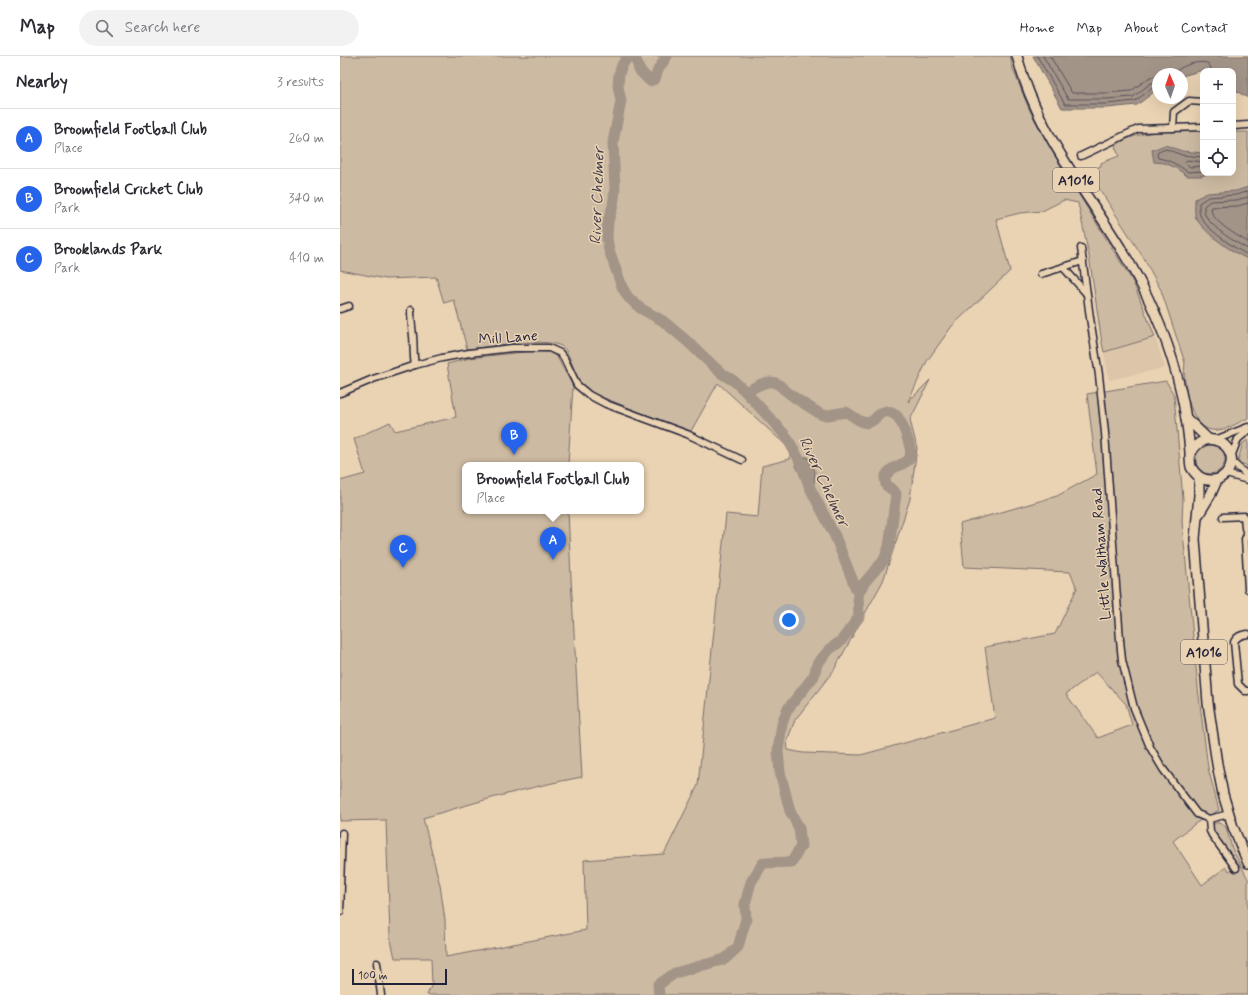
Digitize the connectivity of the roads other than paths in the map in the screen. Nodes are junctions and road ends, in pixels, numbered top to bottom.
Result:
1 (1017, 56) edge
2 (1200, 102) edge
3 (1248, 125) edge
4 (1236, 126) edge
5 (1200, 127) edge
6 (1173, 128) junction
7 (1081, 156) dead end
8 (1081, 248) dead end
9 (1083, 261) junction
10 (1063, 267) junction
11 (1041, 274) dead end
12 (1086, 293) junction
13 (349, 306) dead end
14 (340, 309) edge
15 (411, 310) dead end
16 (416, 365) junction
17 (340, 393) edge
18 (1186, 418) junction
19 (1248, 427) edge
20 (1248, 431) edge
21 (1212, 439) junction
22 (1190, 454) junction
23 (1231, 459) junction
24 (742, 460) dead end
25 (1226, 474) junction
26 (1248, 476) edge
27 (1199, 478) junction
28 (1217, 480) junction
29 (1248, 480) edge
30 (1223, 516) dead end
31 (1198, 517) junction
32 (1248, 534) edge
33 (1248, 589) edge
34 (1248, 634) edge
35 (1248, 691) edge
36 (1229, 814) junction
37 (1208, 819) junction
38 (342, 833) dead end
39 (1248, 862) edge
40 (1236, 868) dead end
41 (340, 886) edge
42 (340, 912) edge
43 (377, 963) dead end
44 (381, 995) edge

1 - 18 main road, A1016
2 - 6 street
3 - 4 street
5 - 6 street
6 - 7 street
8 - 9 street, Little Waltham Road
9 - 10 street
9 - 12 street, Little Waltham Road
10 - 11 street
10 - 12 street
12 - 37 street, Little Waltham Road
13 - 14 street
15 - 16 street
16 - 17 street, Mill Lane
16 - 24 street, Mill Lane
18 - 21 main road
18 - 22 main road, A1016
19 - 21 street
20 - 23 street
21 - 22 main road
21 - 23 main road
22 - 27 main road, A1016
23 - 25 main road
23 - 26 street
25 - 28 main road
25 - 29 street
27 - 28 main road
27 - 31 main road, A1016
28 - 31 main road, A1016
30 - 32 street
31 - 36 main road, A1016
32 - 33 street
34 - 35 street
36 - 37 street
36 - 39 main road, A1016
37 - 40 street
38 - 41 street
41 - 42 street
43 - 44 street

